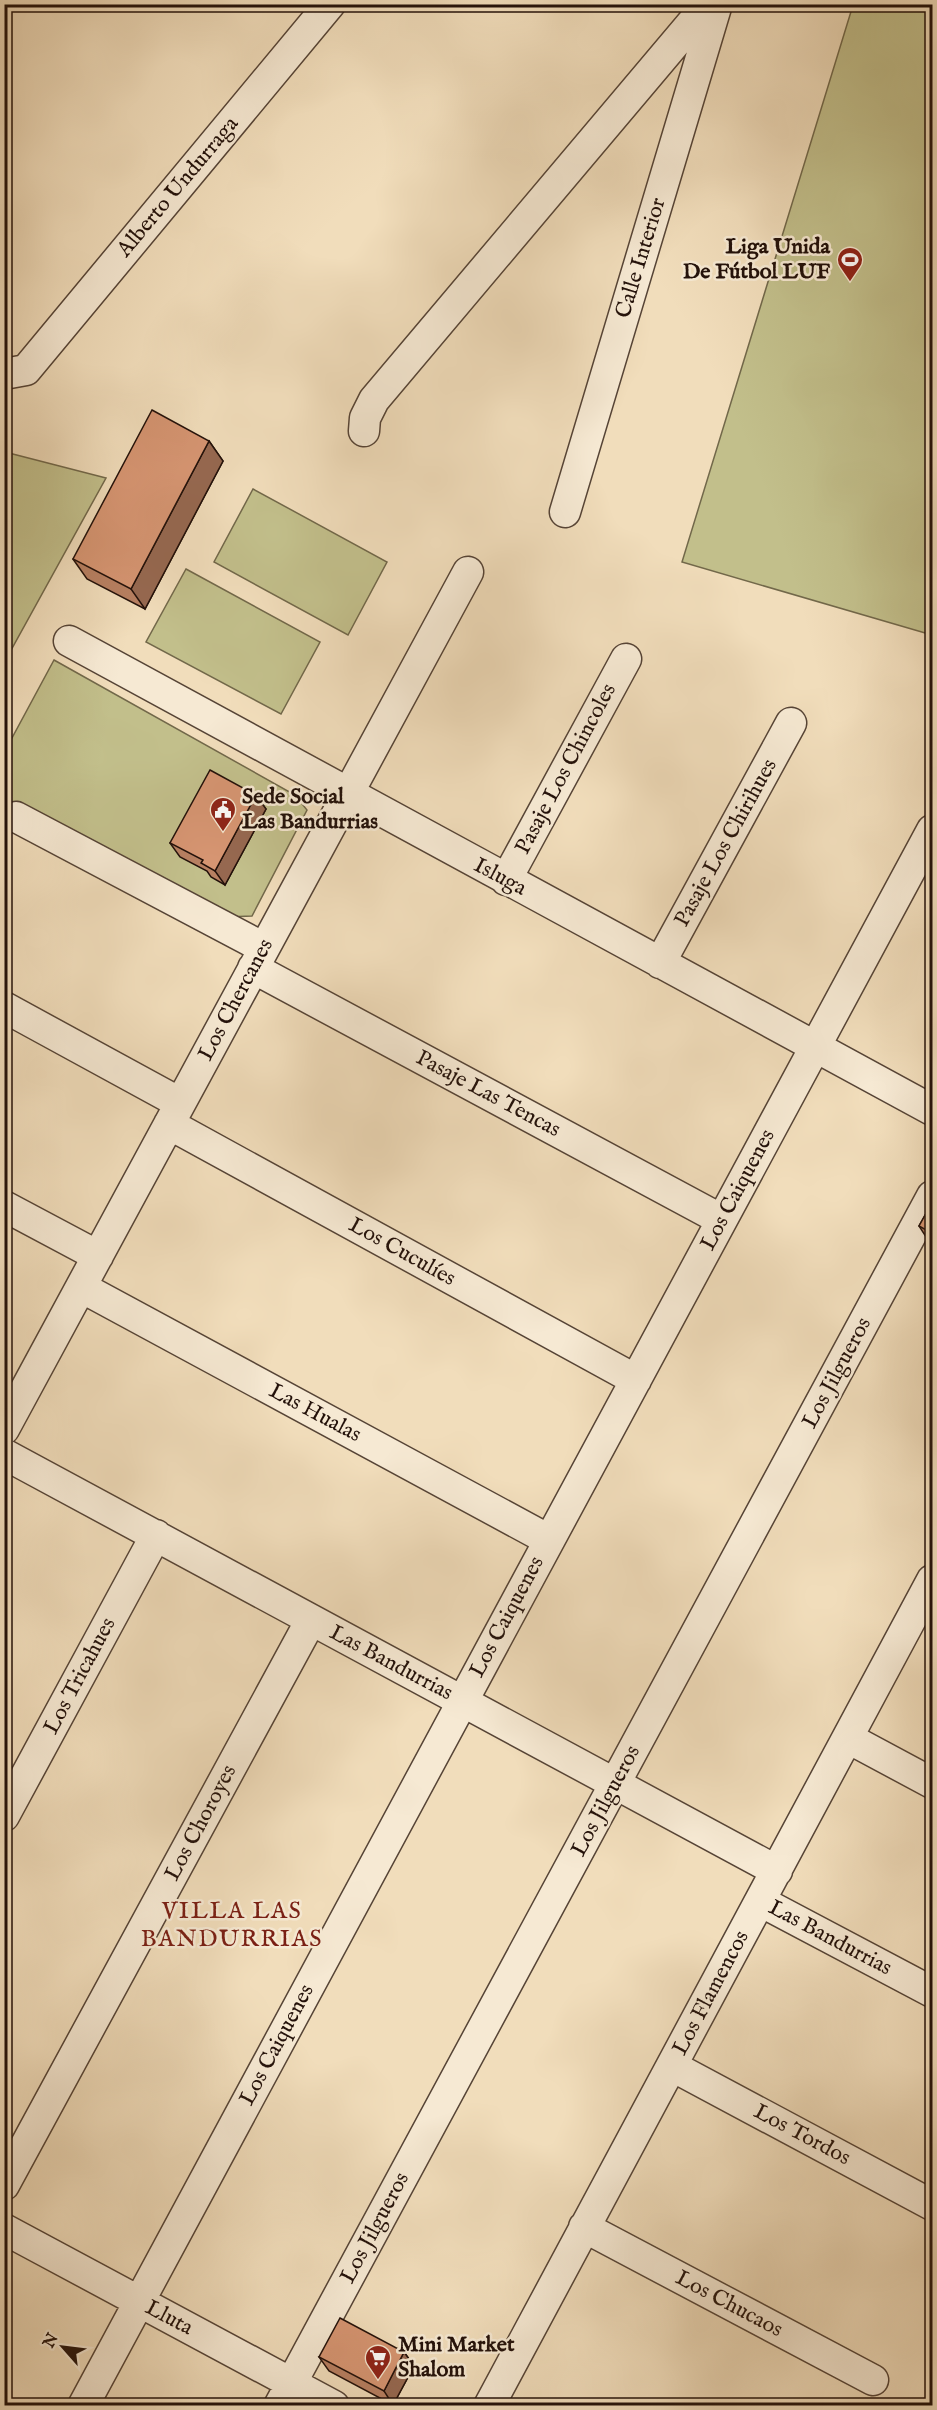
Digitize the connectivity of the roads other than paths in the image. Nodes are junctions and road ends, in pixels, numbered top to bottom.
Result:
1 (330, 4) edge
2 (708, 4) edge
3 (717, 4) edge
4 (15, 372) edge
5 (364, 431) dead end
6 (565, 512) dead end
7 (468, 572) dead end
8 (69, 641) dead end
9 (626, 659) dead end
10 (791, 723) dead end
11 (347, 794) junction
12 (16, 817) dead end
13 (933, 830) edge
14 (506, 880) junction
15 (259, 958) junction
16 (660, 963) junction
17 (4, 1007) edge
18 (815, 1047) junction
19 (933, 1110) edge
20 (174, 1114) junction
21 (933, 1196) edge
22 (4, 1206) edge
23 (722, 1220) junction
24 (98, 1256) junction
25 (81, 1287) junction
26 (636, 1380) junction
27 (7, 1419) edge
28 (4, 1454) edge
29 (156, 1535) junction
30 (549, 1540) junction
31 (933, 1580) edge
32 (311, 1620) junction
33 (462, 1701) junction
34 (848, 1738) junction
35 (933, 1783) edge
36 (615, 1784) junction
37 (4, 1816) edge
38 (777, 1871) junction
39 (760, 1901) junction
40 (933, 1992) edge
41 (672, 2066) junction
42 (4, 2185) edge
43 (933, 2205) edge
44 (584, 2227) junction
45 (4, 2229) edge
46 (139, 2301) junction
47 (873, 2380) dead end
48 (286, 2394) edge
49 (83, 2406) edge
50 (334, 2406) edge
51 (489, 2406) edge

1 - 4 street, Alberto Undurraga
2 - 5 street
3 - 6 street, Calle Interior
7 - 11 street, Los Chercanes
8 - 11 street, Isluga
9 - 14 street, Pasaje Los Chincoles
10 - 16 street, Pasaje Los Chirihues
11 - 14 street, Isluga
11 - 15 street, Los Chercanes
12 - 15 street, Pasaje Las Tencas
13 - 18 street, Los Caiquenes
14 - 16 street, Isluga
15 - 20 street, Los Chercanes
15 - 23 street, Pasaje Las Tencas
16 - 18 street, Isluga
17 - 20 street, Los Cuculíes
18 - 19 street, Isluga
18 - 23 street, Los Caiquenes
20 - 24 street, Los Chercanes
20 - 26 street, Los Cuculíes
21 - 36 street, Los Jilgueros
22 - 24 street
23 - 26 street, Los Caiquenes
24 - 25 street, Los Chercanes
25 - 27 street, Los Chercanes
25 - 30 street, Las Hualas
26 - 30 street, Los Caiquenes
28 - 29 street, Las Bandurrias
29 - 32 street, Las Bandurrias
29 - 37 street, Los Tricahues
30 - 33 street, Los Caiquenes
31 - 34 street, Los Flamencos
32 - 33 street, Las Bandurrias
32 - 42 street, Los Choroyes
33 - 36 street, Las Bandurrias
33 - 46 street, Los Caiquenes
34 - 35 street
34 - 38 street, Los Flamencos
36 - 38 street, Las Bandurrias
36 - 48 street, Los Jilgueros
38 - 39 street, Los Flamencos
39 - 40 street, Las Bandurrias
39 - 41 street, Los Flamencos
41 - 43 street, Los Tordos
41 - 44 street, Los Flamencos
44 - 47 street, Los Chucaos
44 - 51 street, Los Flamencos
45 - 46 street, Lluta
46 - 48 street, Lluta
46 - 49 street, Los Caiquenes
48 - 50 street, Lluta

